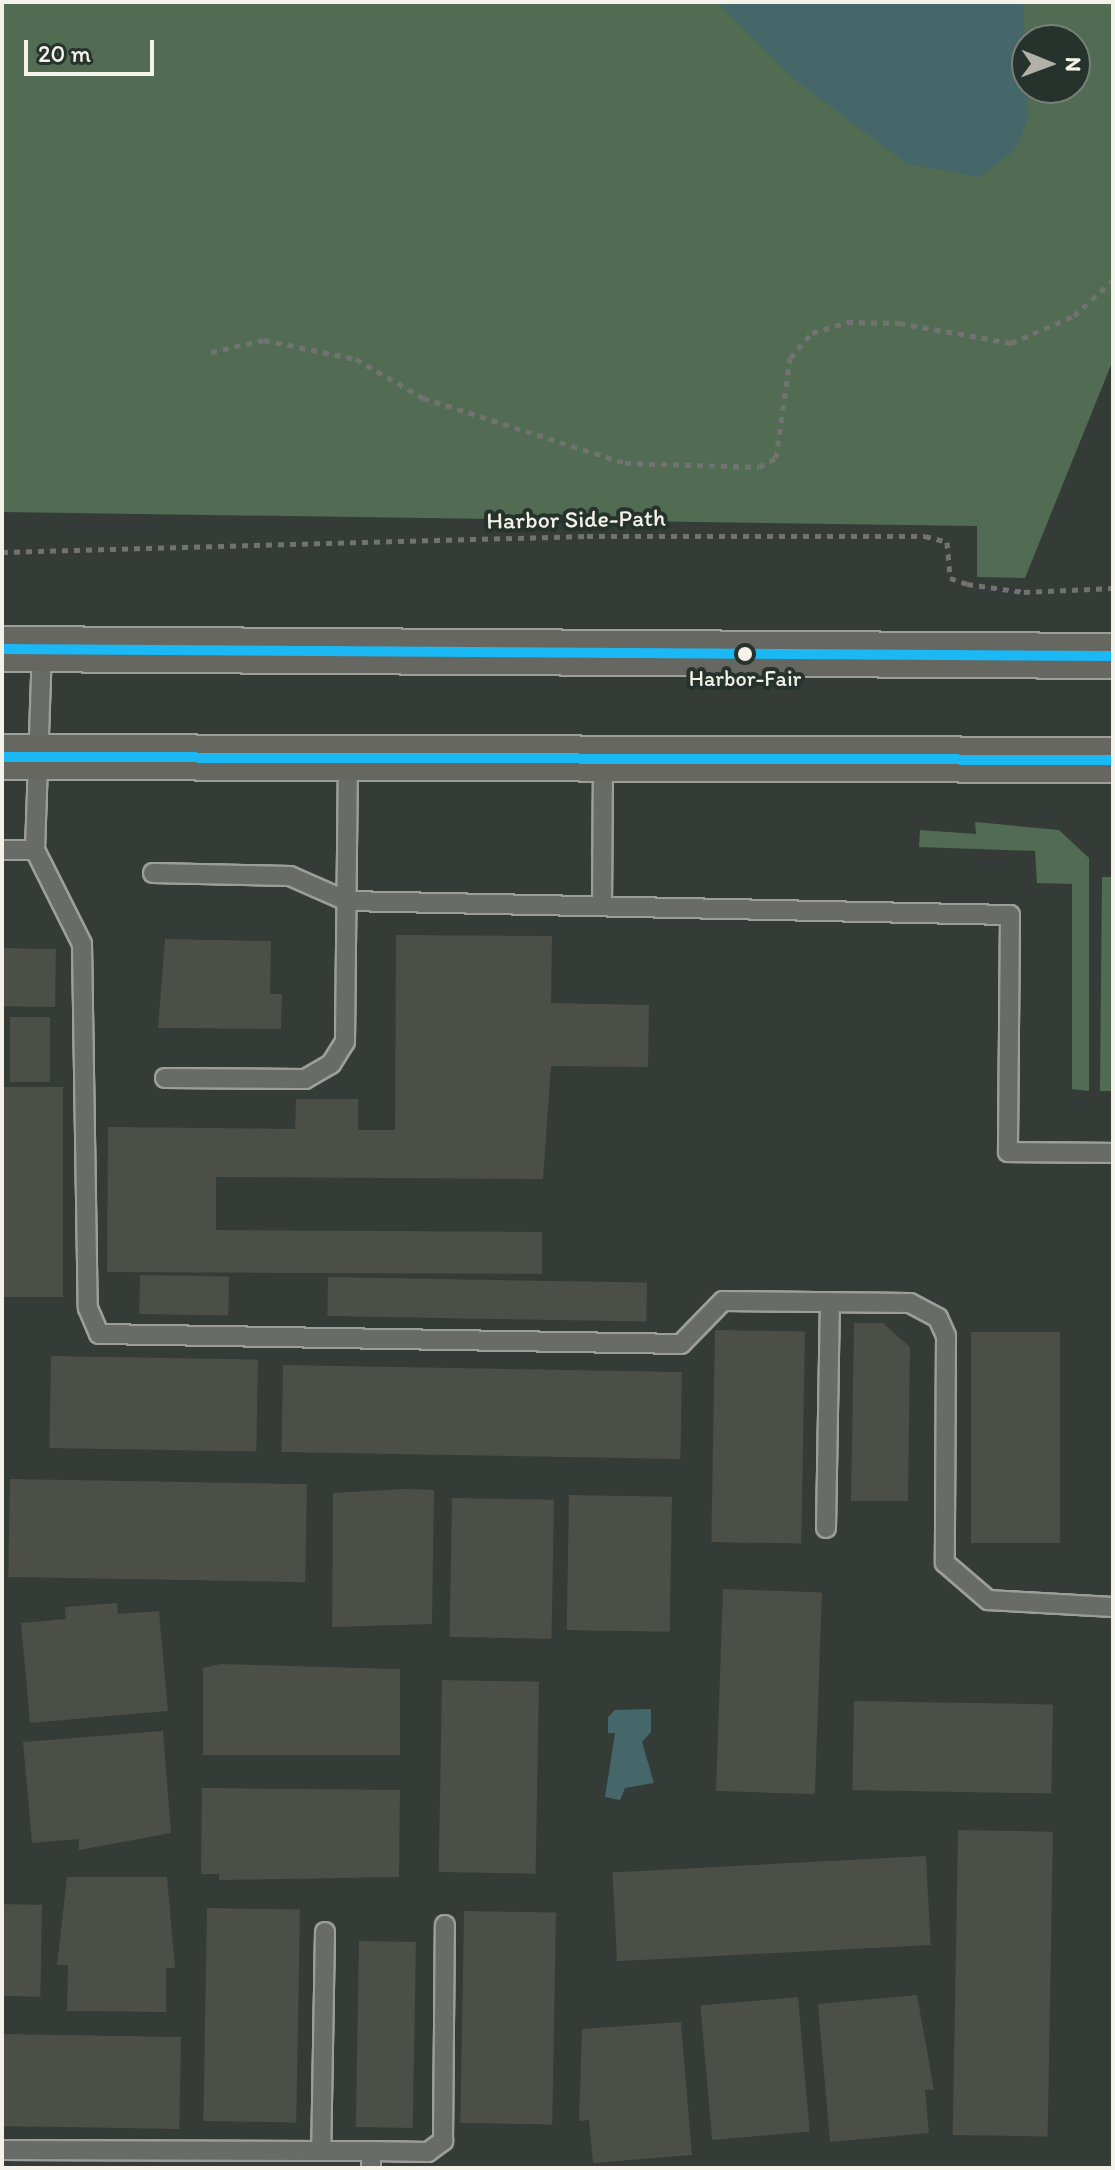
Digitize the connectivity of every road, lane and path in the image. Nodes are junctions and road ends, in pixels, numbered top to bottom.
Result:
1 (1113, 280) edge
2 (211, 352) dead end
3 (2, 552) edge
4 (1113, 588) edge
5 (22, 649) edge
6 (1113, 656) edge
7 (23, 757) edge
8 (348, 759) junction
9 (1113, 760) edge
10 (603, 761) junction
11 (2, 850) edge
12 (35, 850) junction
13 (153, 873) dead end
14 (347, 901) junction
15 (602, 906) junction
16 (165, 1078) dead end
17 (1113, 1153) edge
18 (830, 1302) junction
19 (826, 1528) dead end
20 (1113, 1607) edge
21 (445, 1925) dead end
22 (325, 1932) dead end
23 (2, 2150) edge
24 (321, 2151) junction
25 (371, 2160) edge

1 - 2 path
3 - 4 path, Harbor Side-Path
5 - 6 main road
5 - 7 lane
7 - 8 main road
7 - 12 lane
8 - 10 main road
8 - 14 lane
9 - 10 main road
10 - 15 lane
11 - 12 lane
12 - 18 lane
13 - 14 lane
14 - 15 lane
14 - 16 lane
15 - 17 lane
18 - 19 lane
18 - 20 lane
21 - 25 lane
22 - 24 lane
23 - 24 lane
24 - 25 lane

